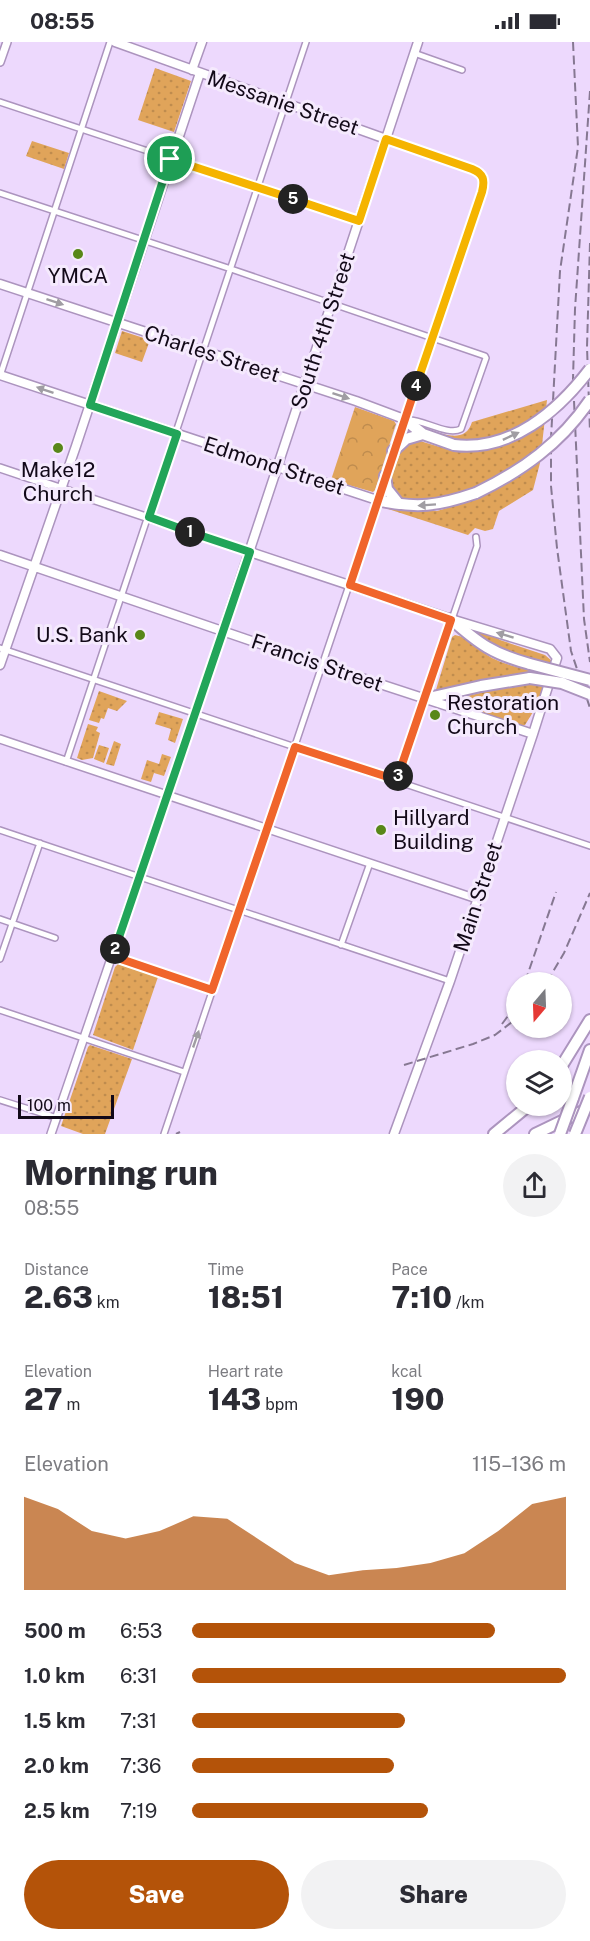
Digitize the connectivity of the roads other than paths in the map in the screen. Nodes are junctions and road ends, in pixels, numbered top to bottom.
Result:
1 (7, 42) edge
2 (113, 42) edge
3 (202, 42) edge
4 (306, 42) edge
5 (418, 42) edge
6 (414, 54) junction
7 (0, 62) edge
8 (462, 70) dead end
9 (196, 72) junction
10 (0, 102) edge
11 (285, 104) junction
12 (81, 129) junction
13 (386, 139) junction
14 (170, 159) junction
15 (257, 187) junction
16 (0, 193) edge
17 (54, 211) junction
18 (359, 221) junction
19 (143, 241) junction
20 (231, 269) junction
21 (0, 284) edge
22 (27, 293) junction
23 (332, 304) junction
24 (117, 322) junction
25 (432, 338) junction
26 (204, 351) junction
27 (590, 369) edge
28 (0, 376) edge
29 (306, 384) junction
30 (590, 400) edge
31 (90, 405) junction
32 (404, 419) junction
33 (177, 434) junction
34 (423, 434) junction
35 (393, 451) junction
36 (0, 468) edge
37 (278, 468) junction
38 (385, 476) junction
39 (61, 488) junction
40 (377, 500) junction
41 (400, 504) junction
42 (149, 517) junction
43 (476, 537) dead end
44 (250, 552) junction
45 (0, 555) edge
46 (34, 566) junction
47 (350, 585) junction
48 (121, 597) junction
49 (451, 620) junction
50 (223, 631) junction
51 (3, 649) edge
52 (0, 665) edge
53 (322, 665) junction
54 (94, 680) junction
55 (590, 680) edge
56 (590, 694) edge
57 (424, 699) junction
58 (196, 713) junction
59 (533, 734) junction
60 (0, 739) edge
61 (295, 747) junction
62 (66, 762) junction
63 (397, 780) junction
64 (167, 796) junction
65 (504, 817) junction
66 (267, 829) junction
67 (0, 830) edge
68 (40, 843) junction
69 (590, 846) edge
70 (370, 863) junction
71 (140, 877) junction
72 (477, 899) junction
73 (239, 911) junction
74 (0, 919) edge
75 (12, 923) junction
76 (55, 938) dead end
77 (341, 945) junction
78 (112, 956) junction
79 (0, 960) edge
80 (450, 981) junction
81 (212, 990) junction
82 (0, 1010) edge
83 (590, 1020) edge
84 (84, 1039) junction
85 (571, 1050) edge
86 (590, 1050) edge
87 (184, 1072) junction
88 (590, 1097) edge
89 (0, 1100) edge
90 (590, 1107) edge
91 (516, 1116) edge
92 (57, 1118) junction
93 (51, 1134) edge
94 (164, 1134) edge
95 (394, 1134) edge
96 (494, 1134) edge
97 (535, 1134) edge
98 (560, 1134) edge
99 (575, 1134) edge

1 - 7 street
2 - 9 main road, Messanie Street
2 - 12 street
3 - 9 main road
4 - 11 street
5 - 6 main road, South 4th Street
6 - 8 street
6 - 13 main road, South 4th Street
9 - 11 main road, Messanie Street
9 - 14 main road
10 - 12 street
11 - 13 main road, Messanie Street
11 - 15 street
12 - 14 street
12 - 17 street
13 - 18 main road, South 4th Street
13 - 25 street, Messanie Street
14 - 15 street
14 - 19 main road
15 - 18 street
15 - 20 street
16 - 17 street
17 - 19 street
17 - 22 street
18 - 23 main road, South 4th Street
19 - 20 street
19 - 24 main road
20 - 23 street
20 - 26 street
21 - 22 main road, Charles Street
22 -> 24 main road, Charles Street
22 - 28 street
23 - 25 street
23 - 29 main road, South 4th Street
24 - 26 main road, Charles Street
24 - 31 main road
25 - 32 street
25 - 32 street, Charles Street
26 - 29 main road, Charles Street
26 - 33 street
34 -> 27 highway, bridge
31 -> 28 main road, Edmond Street
29 -> 32 main road, Charles Street
29 - 37 main road, South 4th Street
30 -> 41 highway, bridge
31 - 33 main road, Edmond Street
31 - 39 main road
32 - 34 highway
32 - 35 street
33 - 37 main road, Edmond Street
33 - 42 street
34 - 35 highway
35 - 38 street
36 - 39 street
37 - 40 main road, Edmond Street
37 - 44 main road, South 4th Street
38 - 40 street
38 - 41 highway
39 - 42 street
39 - 46 main road
40 - 41 highway
40 - 47 street
42 - 44 street
42 - 48 street
43 - 49 street
44 - 47 main road
44 - 50 main road, South 4th Street
45 - 46 main road, Francis Street
46 - 48 main road, Francis Street
46 - 51 main road
47 - 49 main road
47 - 53 street
48 - 50 main road, Francis Street
48 - 54 street
49 - 55 highway, bridge
49 - 57 street
59 -> 49 main road, Main Street
50 - 53 main road, Francis Street
50 - 58 street
51 - 52 main road
51 - 54 street
53 - 57 main road, Francis Street
53 - 61 street
54 - 58 street
54 - 62 street
56 - 57 highway, bridge
57 - 59 main road, Francis Street
57 - 63 street
58 - 61 street
58 - 64 street
59 - 65 main road, Main Street
60 - 62 street
61 - 63 street
61 - 66 street
62 - 64 street
63 - 65 street
64 - 66 street
64 - 71 street
65 - 69 street
65 - 72 main road, Main Street
66 - 70 street
66 - 73 street
67 - 68 street
68 - 71 street
68 - 75 street
70 - 72 street
70 - 77 street
71 - 73 street
71 - 78 street
72 - 80 main road, Main Street
73 - 77 street
73 - 81 street
74 - 75 street
75 - 76 street
75 - 79 street
77 - 80 street
78 - 81 street
78 - 84 street
80 - 95 main road, Main Street
87 -> 81 street
82 - 84 street
83 - 85 highway
84 - 87 street
84 - 92 street
86 - 98 highway, bridge
87 - 94 street
88 - 99 highway, bridge
89 - 92 street
90 - 97 highway
91 - 96 highway
92 - 93 street

